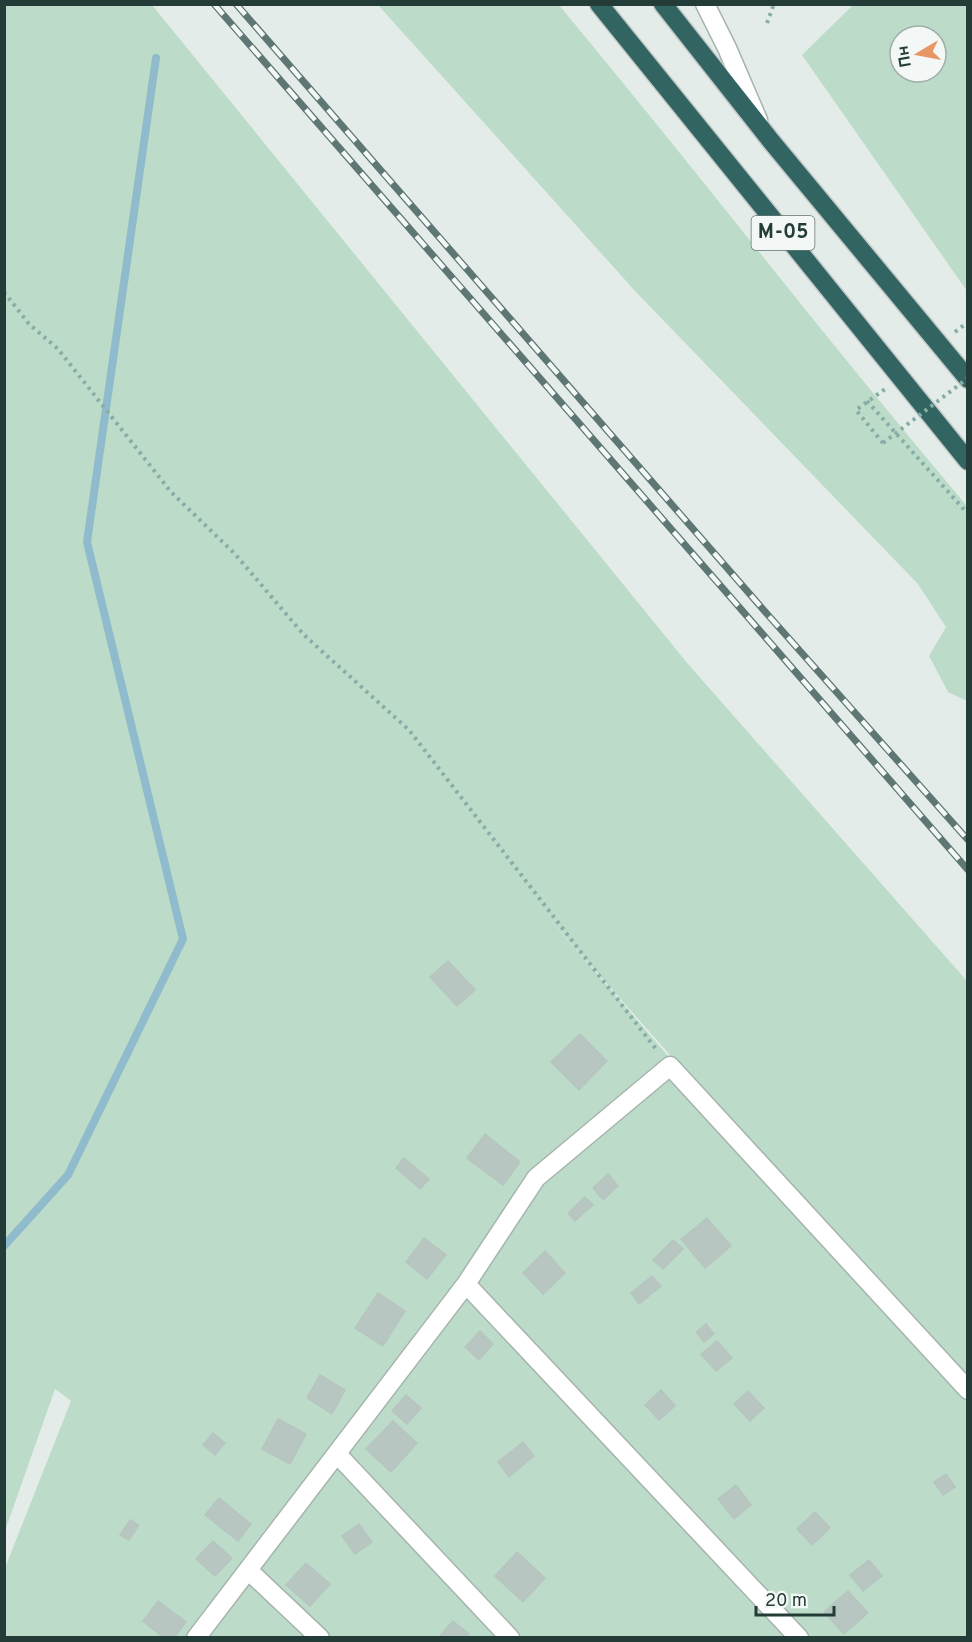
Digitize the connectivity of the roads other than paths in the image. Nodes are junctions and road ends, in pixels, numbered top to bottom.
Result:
1 (600, 4) edge
2 (663, 4) edge
3 (705, 4) edge
4 (762, 129) junction
5 (968, 378) edge
6 (968, 461) edge
7 (466, 1284) junction
8 (968, 1390) edge
9 (337, 1454) junction
10 (248, 1570) junction
11 (196, 1638) edge
12 (320, 1638) edge
13 (510, 1638) edge
14 (799, 1638) edge

1 - 6 highway, М-05
2 - 4 highway, М-05
3 - 4 street
4 - 5 highway, М-05
7 - 8 street
7 - 9 street
7 - 14 street
9 - 10 street
9 - 13 street
10 - 11 street
10 - 12 street

